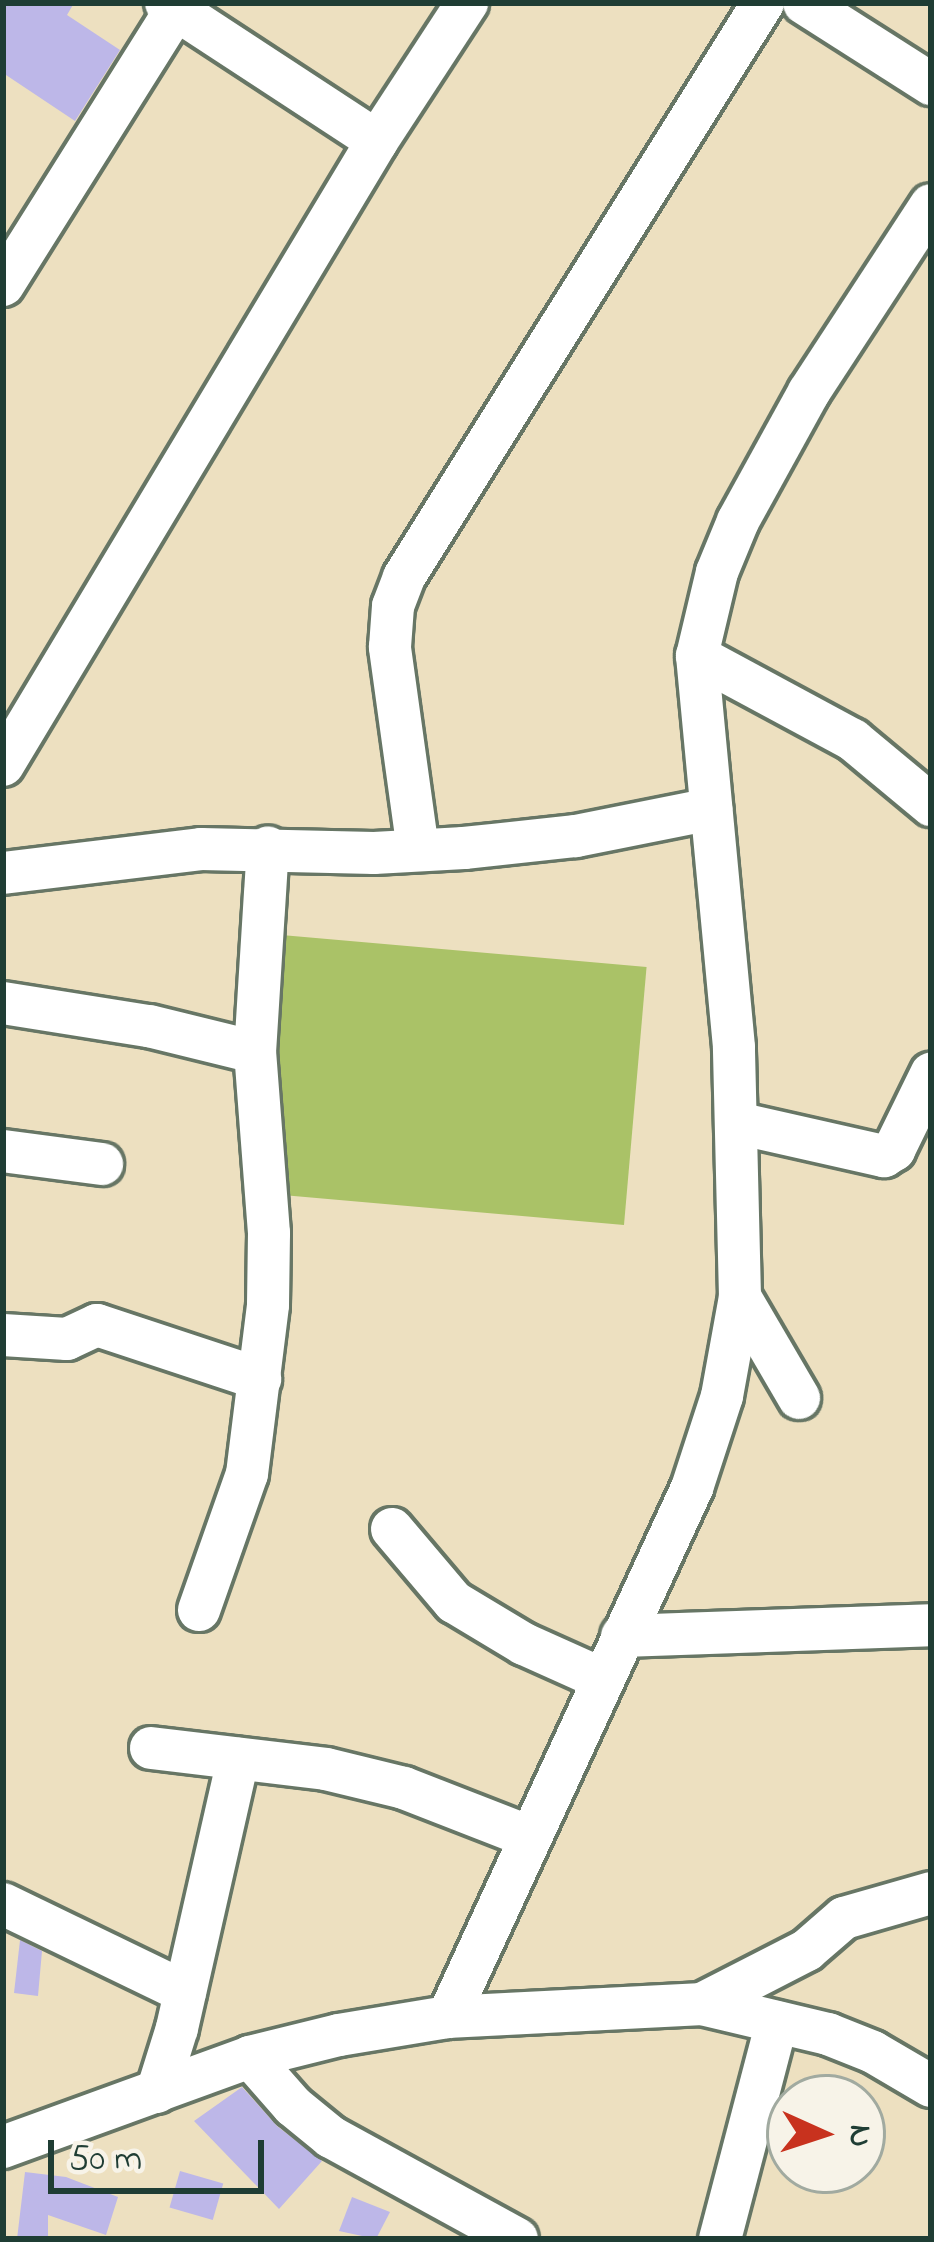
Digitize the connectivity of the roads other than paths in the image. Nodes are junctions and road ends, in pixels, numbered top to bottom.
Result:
1 (467, 3) edge
2 (763, 3) edge
3 (804, 3) edge
4 (174, 5) edge
5 (931, 84) edge
6 (377, 141) junction
7 (931, 206) edge
8 (3, 285) edge
9 (698, 656) junction
10 (3, 766) edge
11 (931, 805) edge
12 (710, 809) junction
13 (268, 847) junction
14 (418, 850) junction
15 (3, 873) edge
16 (3, 1004) edge
17 (255, 1052) junction
18 (931, 1075) edge
19 (737, 1123) junction
20 (3, 1151) edge
21 (102, 1164) dead end
22 (740, 1297) junction
23 (3, 1336) edge
24 (260, 1379) junction
25 (799, 1398) dead end
26 (392, 1528) dead end
27 (199, 1610) dead end
28 (931, 1625) edge
29 (622, 1636) junction
30 (602, 1679) junction
31 (151, 1748) dead end
32 (238, 1759) junction
33 (530, 1837) junction
34 (931, 1893) edge
35 (3, 1904) edge
36 (185, 1991) junction
37 (702, 2004) junction
38 (448, 2017) junction
39 (777, 2022) junction
40 (250, 2057) junction
41 (931, 2086) edge
42 (157, 2092) junction
43 (3, 2146) edge
44 (517, 2239) edge
45 (720, 2239) edge

1 - 6 street
2 - 14 street
3 - 5 street
4 - 6 street
4 - 8 street
6 - 10 street
7 - 9 street
9 - 11 street
9 - 12 street
12 - 14 street
12 - 19 street
13 - 14 street
13 - 15 street
13 - 17 street
16 - 17 street
17 - 24 street
18 - 19 street
19 - 22 street
20 - 21 street
22 - 25 street
22 - 29 street
23 - 24 street
24 - 27 street
26 - 30 street
28 - 29 street
29 - 30 street
30 - 33 street
31 - 32 street
32 - 33 street
32 - 36 street
33 - 38 street
34 - 37 street
35 - 36 street
36 - 42 street
37 - 38 street
37 - 39 street
38 - 40 street
39 - 41 street
39 - 45 street
40 - 42 street
40 - 44 street
42 - 43 street

